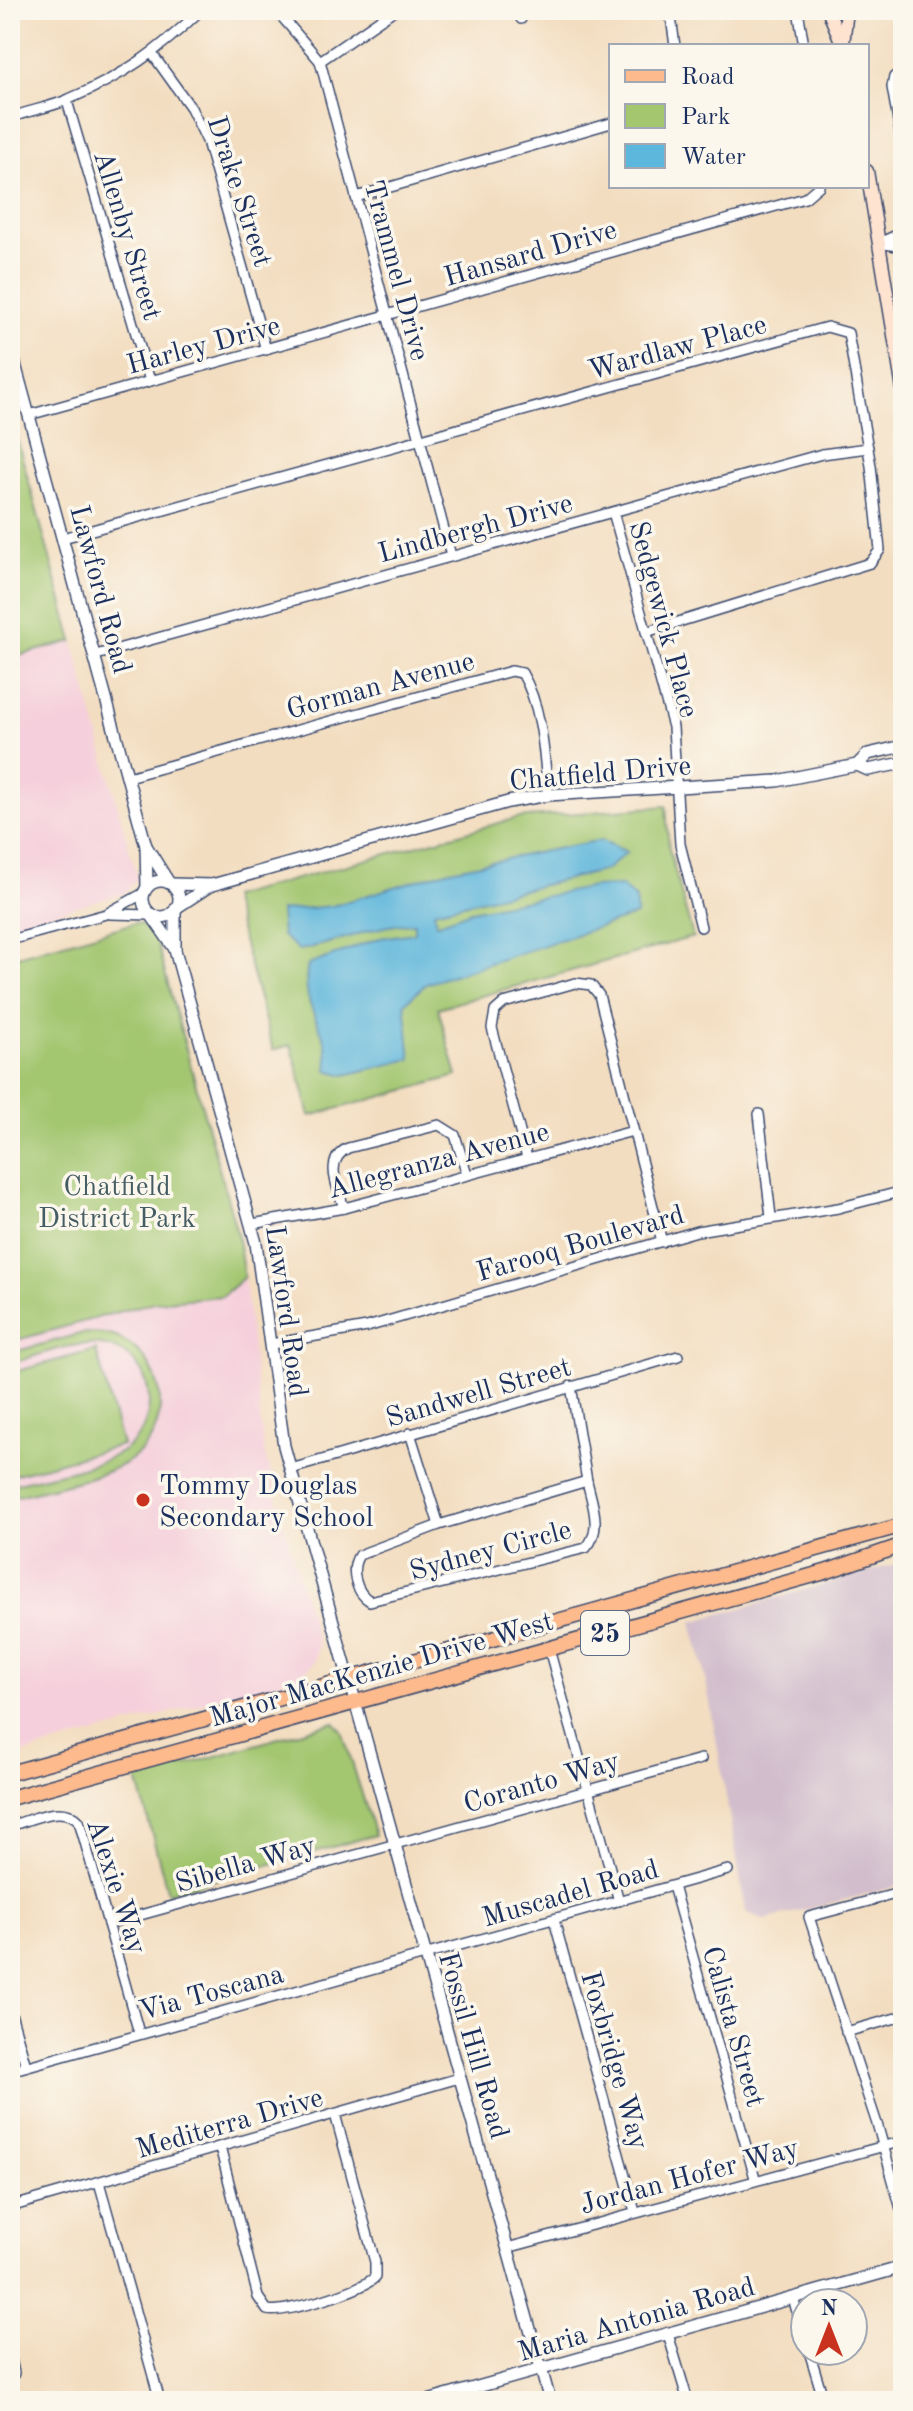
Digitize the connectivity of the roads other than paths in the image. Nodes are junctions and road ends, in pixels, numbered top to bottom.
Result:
1 (201, 10) edge
2 (276, 10) edge
3 (394, 10) edge
4 (670, 10) edge
5 (798, 10) edge
6 (828, 10) edge
7 (847, 10) edge
8 (675, 44) edge
9 (804, 44) edge
10 (843, 44) edge
11 (843, 44) edge
12 (153, 55) junction
13 (320, 61) junction
14 (903, 70) edge
15 (67, 101) junction
16 (11, 117) edge
17 (609, 124) edge
18 (903, 150) edge
19 (869, 183) edge
20 (817, 188) edge
21 (356, 197) junction
22 (903, 232) edge
23 (879, 243) junction
24 (903, 247) edge
25 (388, 314) junction
26 (10, 346) edge
27 (266, 350) junction
28 (150, 381) junction
29 (903, 390) edge
30 (29, 415) junction
31 (420, 439) junction
32 (868, 448) junction
33 (613, 512) junction
34 (63, 538) junction
35 (451, 556) junction
36 (646, 632) junction
37 (96, 655) junction
38 (903, 746) edge
39 (903, 763) edge
40 (857, 765) junction
41 (128, 777) junction
42 (678, 789) junction
43 (548, 795) junction
44 (146, 846) junction
45 (170, 884) junction
46 (212, 885) junction
47 (145, 890) junction
48 (176, 909) junction
49 (106, 914) junction
50 (152, 915) junction
51 (701, 927) dead end
52 (10, 940) edge
53 (175, 950) junction
54 (759, 1114) dead end
55 (633, 1131) junction
56 (527, 1158) junction
57 (467, 1174) junction
58 (903, 1191) edge
59 (344, 1208) junction
60 (771, 1217) junction
61 (252, 1224) junction
62 (662, 1242) junction
63 (271, 1344) junction
64 (678, 1356) dead end
65 (571, 1386) junction
66 (410, 1433) junction
67 (291, 1469) junction
68 (587, 1481) junction
69 (439, 1525) junction
70 (903, 1525) edge
71 (903, 1545) edge
72 (549, 1649) junction
73 (349, 1679) junction
74 (355, 1703) junction
75 (701, 1759) dead end
76 (10, 1773) edge
77 (588, 1790) junction
78 (10, 1798) edge
79 (10, 1826) edge
80 (393, 1845) junction
81 (728, 1870) dead end
82 (673, 1886) junction
83 (903, 1892) edge
84 (619, 1901) junction
85 (554, 1920) junction
86 (108, 1924) junction
87 (424, 1956) junction
88 (10, 2010) edge
89 (903, 2016) edge
90 (846, 2032) junction
91 (139, 2033) junction
92 (26, 2066) junction
93 (10, 2071) edge
94 (459, 2078) junction
95 (335, 2114) junction
96 (903, 2141) edge
97 (883, 2146) junction
98 (220, 2147) junction
99 (755, 2178) junction
100 (99, 2182) junction
101 (10, 2207) edge
102 (635, 2212) junction
103 (903, 2216) edge
104 (507, 2248) junction
105 (903, 2267) edge
106 (832, 2287) edge
107 (789, 2299) edge
108 (668, 2334) junction
109 (10, 2354) edge
110 (814, 2367) edge
111 (541, 2369) junction
112 (10, 2384) edge
113 (160, 2401) edge
114 (428, 2401) edge
115 (550, 2401) edge
116 (688, 2401) edge
117 (824, 2401) edge

1 - 12 street
2 - 13 street, Trammel Drive
3 - 13 street
4 - 8 street
5 - 9 street
6 - 10 main road
7 - 11 main road
12 - 15 street
12 - 27 street, Drake Street
13 - 21 street, Trammel Drive
14 - 18 street
15 - 16 street
15 - 28 street, Allenby Street
17 - 21 street
19 - 23 main road
20 - 25 street, Hansard Drive
21 - 25 street, Trammel Drive
22 - 23 street
23 - 24 street
23 - 29 main road
25 - 27 street, Harley Drive
25 - 31 street, Trammel Drive
26 - 30 street, Lawford Road
27 - 28 street, Harley Drive
28 - 30 street, Harley Drive
30 - 34 street, Lawford Road
31 - 32 street, Wardlaw Place
31 - 34 street, Wardlaw Place
31 - 35 street, Trammel Drive
32 - 33 street, Lindbergh Drive
32 - 36 street, Wardlaw Place
33 - 35 street, Lindbergh Drive
33 - 36 street, Sedgewick Place
34 - 37 street, Lawford Road
35 - 37 street, Lindbergh Drive
36 - 42 street, Sedgewick Place
37 - 41 street, Lawford Road
38 - 40 street, Chatfield Drive
39 - 40 street, Chatfield Drive
40 - 42 street, Chatfield Drive
41 - 43 street, Gorman Avenue
41 - 44 street, Lawford Road
42 - 43 street, Chatfield Drive
42 - 51 street, Sedgewick Place
43 - 46 street, Chatfield Drive
44 - 45 street, Lawford Road
44 - 47 street, Lawford Road
45 - 46 street, Chatfield Drive
45 - 47 street
45 - 48 street
46 - 48 street, Chatfield Drive
47 - 49 street
47 - 50 street
48 - 50 street
48 - 53 street, Lawford Road
49 - 50 street
49 - 52 street
50 - 53 street, Lawford Road
53 - 61 street, Lawford Road
54 - 60 street
55 - 56 street, Allegranza Avenue
55 - 56 street
55 - 62 street
56 - 57 street, Allegranza Avenue
57 - 59 street, Allegranza Avenue
57 - 59 street
58 - 60 street, Farooq Boulevard
59 - 61 street, Allegranza Avenue
60 - 62 street, Farooq Boulevard
61 - 63 street, Lawford Road
62 - 63 street, Farooq Boulevard
63 - 67 street, Lawford Road
64 - 65 street, Sandwell Street
65 - 66 street, Sandwell Street
65 - 68 street
66 - 67 street, Sandwell Street
66 - 69 street, Sydney Circle
67 - 73 street, Lawford Road
68 - 69 street, Sydney Circle
68 - 69 street, Sydney Circle
70 - 73 main road, Major MacKenzie Drive West / 25
71 - 72 main road, Major MacKenzie Drive West / 25
72 - 74 main road, Major MacKenzie Drive West / 25
72 - 77 street
73 - 74 street, Lawford Road
73 - 76 main road, Major MacKenzie Drive West / 25
74 - 78 main road, Major MacKenzie Drive West / 25
74 - 80 street, Fossil Hill Road
75 - 77 street, Coranto Way
77 - 80 street, Coranto Way
77 - 84 street
79 - 86 street, Alexie Way
80 - 86 street, Sibella Way
80 - 87 street, Fossil Hill Road
81 - 82 street, Muscadel Road
82 - 84 street, Muscadel Road
82 - 99 street, Calista Street
83 - 90 street
84 - 85 street, Muscadel Road
85 - 87 street, Muscadel Road
85 - 102 street, Foxbridge Way
86 - 91 street, Alexie Way
87 - 91 street, Via Toscana
87 - 94 street, Fossil Hill Road
88 - 92 street
89 - 90 street
90 - 97 street
91 - 92 street, Via Toscana
92 - 93 street, Via Toscana
94 - 95 street, Mediterra Drive
94 - 104 street, Fossil Hill Road
95 - 98 street, Mediterra Drive
95 - 98 street
96 - 97 street, Jordan Hofer Way
97 - 99 street, Jordan Hofer Way
97 - 103 street
98 - 100 street, Mediterra Drive
99 - 102 street, Jordan Hofer Way
100 - 101 street, Mediterra Drive
100 - 113 street
102 - 104 street, Jordan Hofer Way
104 - 111 street, Fossil Hill Road
105 - 106 street, Maria Antonia Road
107 - 108 street, Maria Antonia Road
108 - 111 street, Maria Antonia Road
108 - 116 street
109 - 112 street
110 - 117 street
111 - 114 street, Maria Antonia Road
111 - 115 street, Fossil Hill Road

